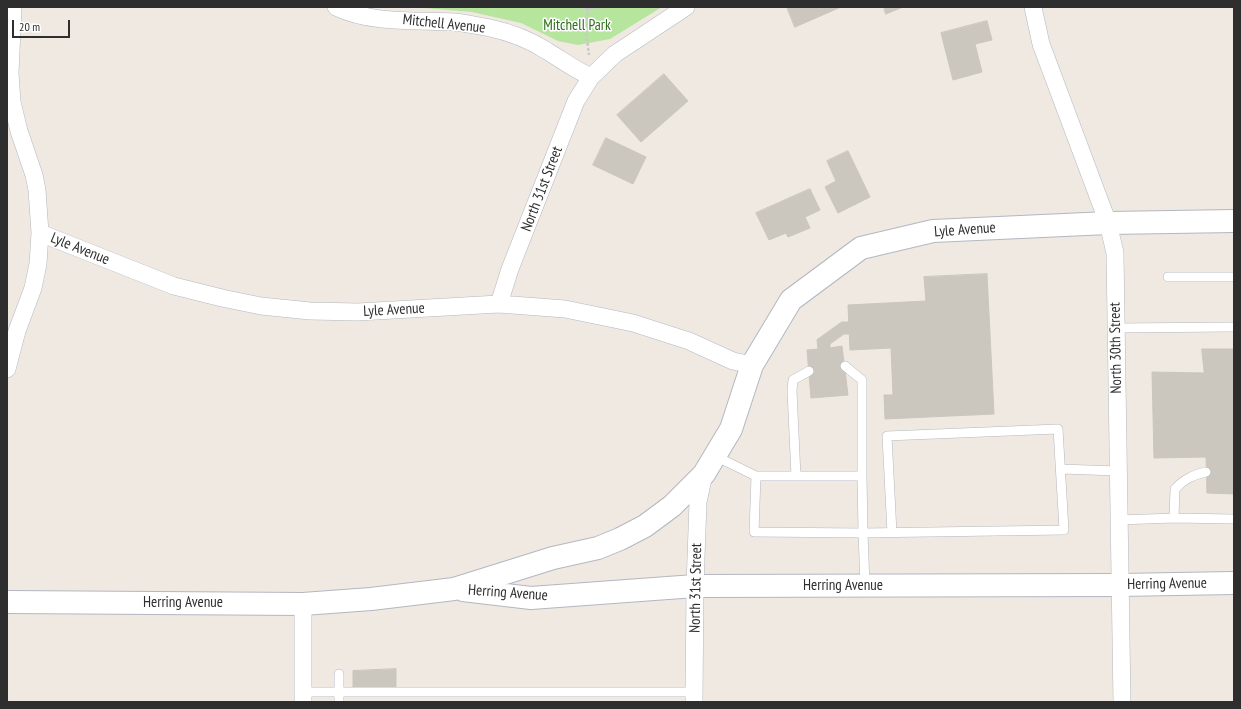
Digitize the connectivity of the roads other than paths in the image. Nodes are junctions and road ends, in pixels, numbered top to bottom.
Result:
1 (13, 7) edge
2 (336, 7) edge
3 (686, 7) edge
4 (1033, 7) edge
5 (591, 78) junction
6 (1234, 221) edge
7 (1108, 223) junction
8 (40, 233) junction
9 (1168, 277) dead end
10 (1234, 277) edge
11 (499, 304) junction
12 (1234, 327) edge
13 (1116, 328) junction
14 (752, 365) junction
15 (845, 366) dead end
16 (7, 369) edge
17 (809, 371) dead end
18 (715, 456) junction
19 (1061, 468) junction
20 (1118, 471) junction
21 (1206, 472) dead end
22 (704, 474) junction
23 (756, 476) junction
24 (796, 476) junction
25 (862, 476) junction
26 (1174, 518) junction
27 (1234, 519) edge
28 (1119, 520) junction
29 (863, 533) junction
30 (892, 533) junction
31 (1234, 583) edge
32 (1119, 585) junction
33 (695, 586) junction
34 (865, 586) junction
35 (454, 589) junction
36 (7, 602) edge
37 (303, 604) junction
38 (339, 674) dead end
39 (339, 692) junction
40 (303, 697) edge
41 (694, 697) edge
42 (339, 702) edge
43 (1122, 702) edge

1 - 8 street
2 - 5 street, Mitchell Avenue
3 - 5 street
4 - 7 street, North 30th Street
5 - 11 street, North 31st Street
6 - 7 main road, Lyle Avenue
7 - 13 street, North 30th Street
7 - 14 main road, Lyle Avenue
8 - 11 street, Lyle Avenue
8 - 16 street
9 - 10 lane
11 - 14 street, Lyle Avenue
12 - 13 lane
13 - 20 street, North 30th Street
14 - 18 main road, Lyle Avenue
15 - 25 lane
17 - 24 lane
18 - 22 main road, Lyle Avenue
18 - 23 lane
19 - 20 lane
19 - 30 lane
19 - 30 lane
20 - 28 street, North 30th Street
21 - 26 lane
22 - 33 street, North 31st Street
22 - 35 main road, Herring Avenue
23 - 24 lane
23 - 29 lane
24 - 25 lane
25 - 29 lane
26 - 27 lane
26 - 28 lane
28 - 32 street, North 30th Street
29 - 30 lane
29 - 34 lane
31 - 32 main road, Herring Avenue
32 - 34 main road, Herring Avenue
32 - 43 street, North 30th Street
33 - 34 main road, Herring Avenue
33 - 35 main road, Herring Avenue
33 - 41 street, North 31st Street
35 - 37 main road, Herring Avenue
36 - 37 main road, Herring Avenue
37 - 40 street
38 - 39 lane
39 - 40 lane
39 - 41 lane
39 - 42 lane

